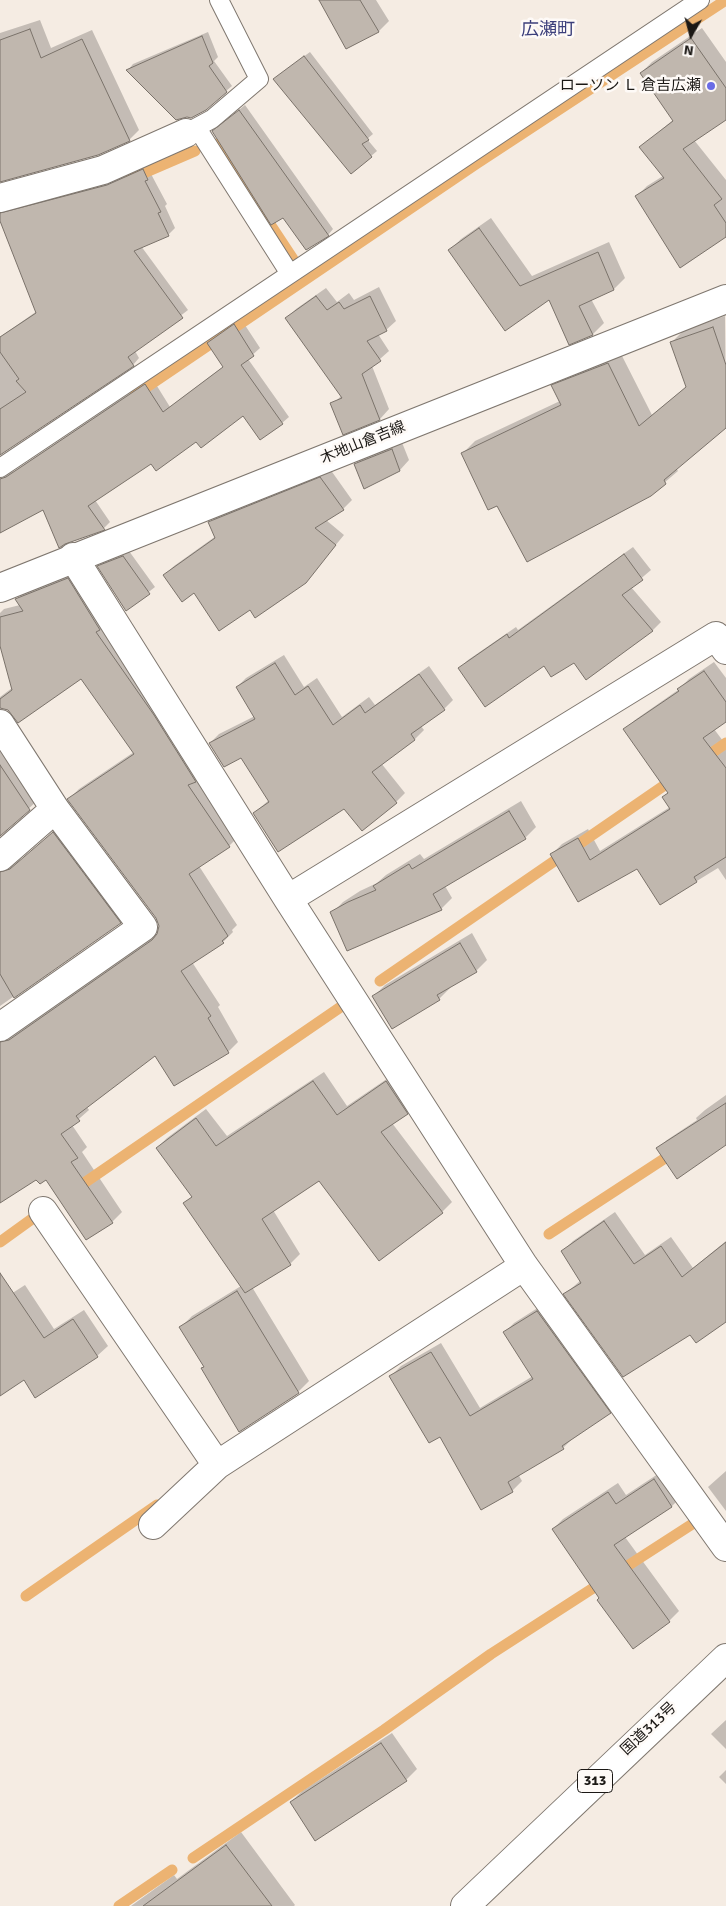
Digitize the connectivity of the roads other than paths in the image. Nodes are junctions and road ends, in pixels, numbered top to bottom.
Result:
1 (219, 0) edge
2 (700, 0) edge
3 (192, 130) junction
4 (0, 198) edge
5 (290, 274) junction
6 (726, 299) edge
7 (0, 468) edge
8 (72, 558) junction
9 (0, 588) edge
10 (726, 650) edge
11 (0, 724) edge
12 (55, 809) junction
13 (0, 856) edge
14 (288, 899) junction
15 (0, 1026) edge
16 (43, 1211) dead end
17 (524, 1266) junction
18 (217, 1465) junction
19 (152, 1525) dead end
20 (726, 1547) edge
21 (726, 1658) edge
22 (465, 1906) edge

1 - 3 lane
2 - 5 lane
3 - 4 main road
3 - 5 lane
5 - 7 lane
6 - 8 main road, 木地山倉吉線
8 - 9 main road, 木地山倉吉線
8 - 14 main road
10 - 14 main road
11 - 12 main road
12 - 13 main road
12 - 15 main road
14 - 17 main road
16 - 18 main road
17 - 18 main road
17 - 20 main road
18 - 19 main road
21 - 22 main road, 国道313号 / 313

